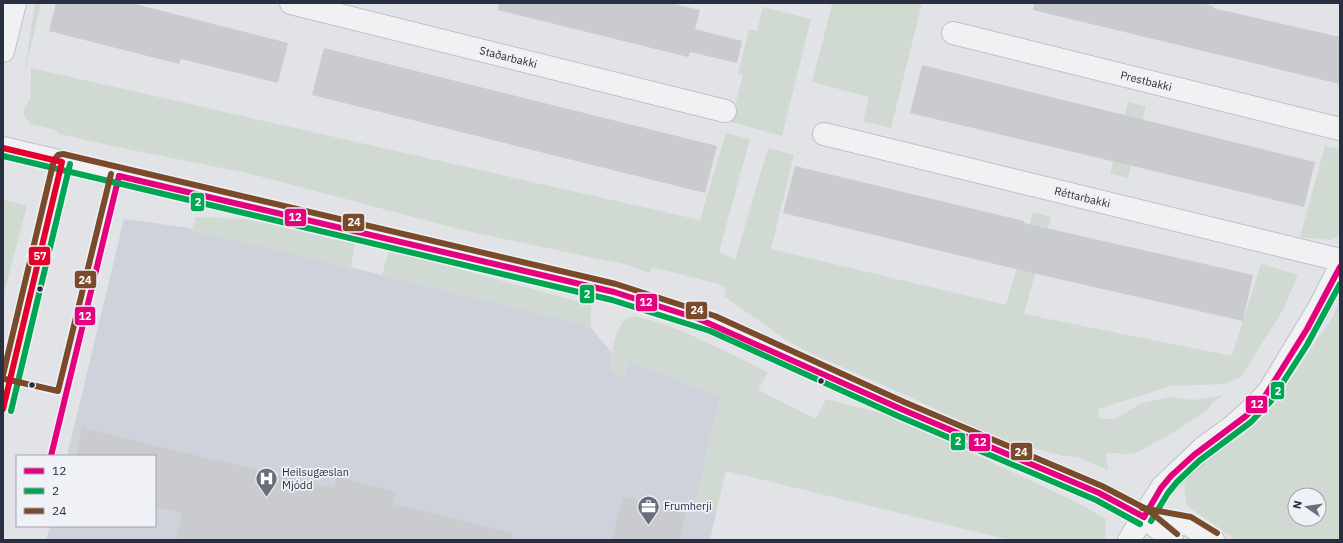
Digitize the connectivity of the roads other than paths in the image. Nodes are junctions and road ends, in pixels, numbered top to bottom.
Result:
1 (14, 3) edge
2 (291, 3) edge
3 (953, 33) dead end
4 (3, 50) edge
5 (725, 111) dead end
6 (1340, 129) edge
7 (824, 134) dead end
8 (3, 148) edge
9 (1340, 260) edge
10 (1340, 266) edge
11 (1144, 517) junction
12 (1129, 540) edge
13 (1172, 540) edge
14 (1213, 540) edge

1 - 4 street
2 - 5 street, Staðarbakki
3 - 6 street, Prestbakki
7 - 9 street, Réttarbakki
8 - 11 street
10 - 11 street
11 - 12 street
11 - 13 street
11 - 14 street

